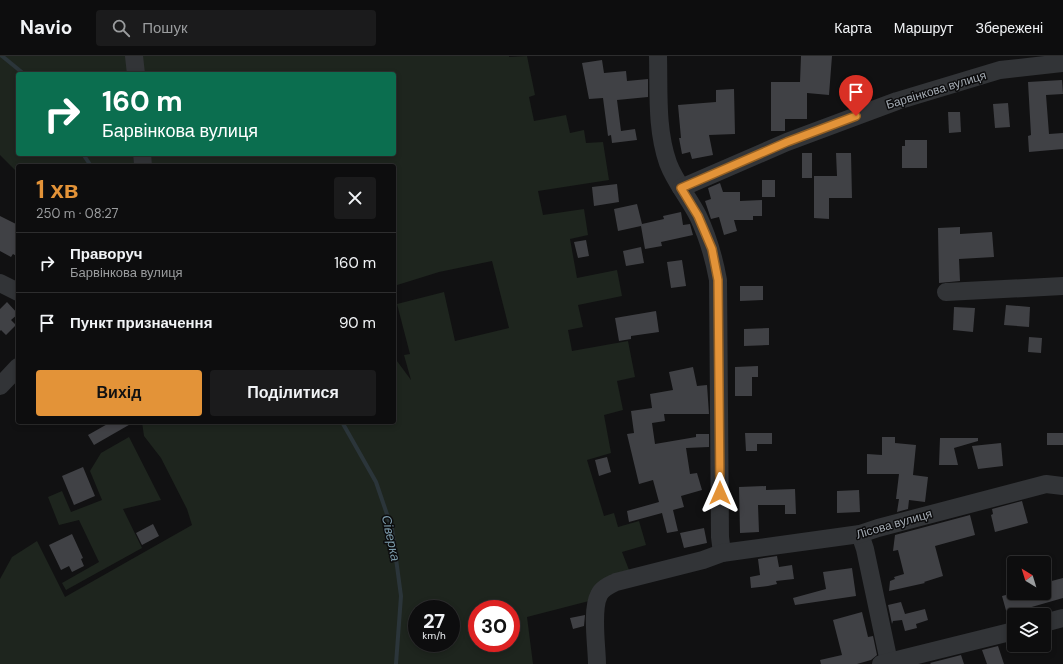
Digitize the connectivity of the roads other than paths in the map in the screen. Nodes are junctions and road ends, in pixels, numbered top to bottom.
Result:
1 (134, 56) edge
2 (658, 56) edge
3 (1063, 63) edge
4 (136, 72) edge
5 (681, 188) junction
6 (0, 283) edge
7 (1063, 286) edge
8 (16, 291) edge
9 (946, 292) dead end
10 (16, 369) edge
11 (0, 386) edge
12 (1063, 486) edge
13 (860, 534) junction
14 (722, 553) junction
15 (1063, 618) edge
16 (1051, 621) edge
17 (1007, 633) edge
18 (885, 663) edge
19 (597, 664) edge

1 - 4 street
2 - 5 street
3 - 5 street, Барвінкова вулиця
5 - 14 street
6 - 8 street
7 - 9 street
10 - 11 street
12 - 13 street, Лісова вулиця
13 - 14 street, Лісова вулиця
13 - 18 street
14 - 19 street, Лісова вулиця
15 - 16 street
17 - 18 street

